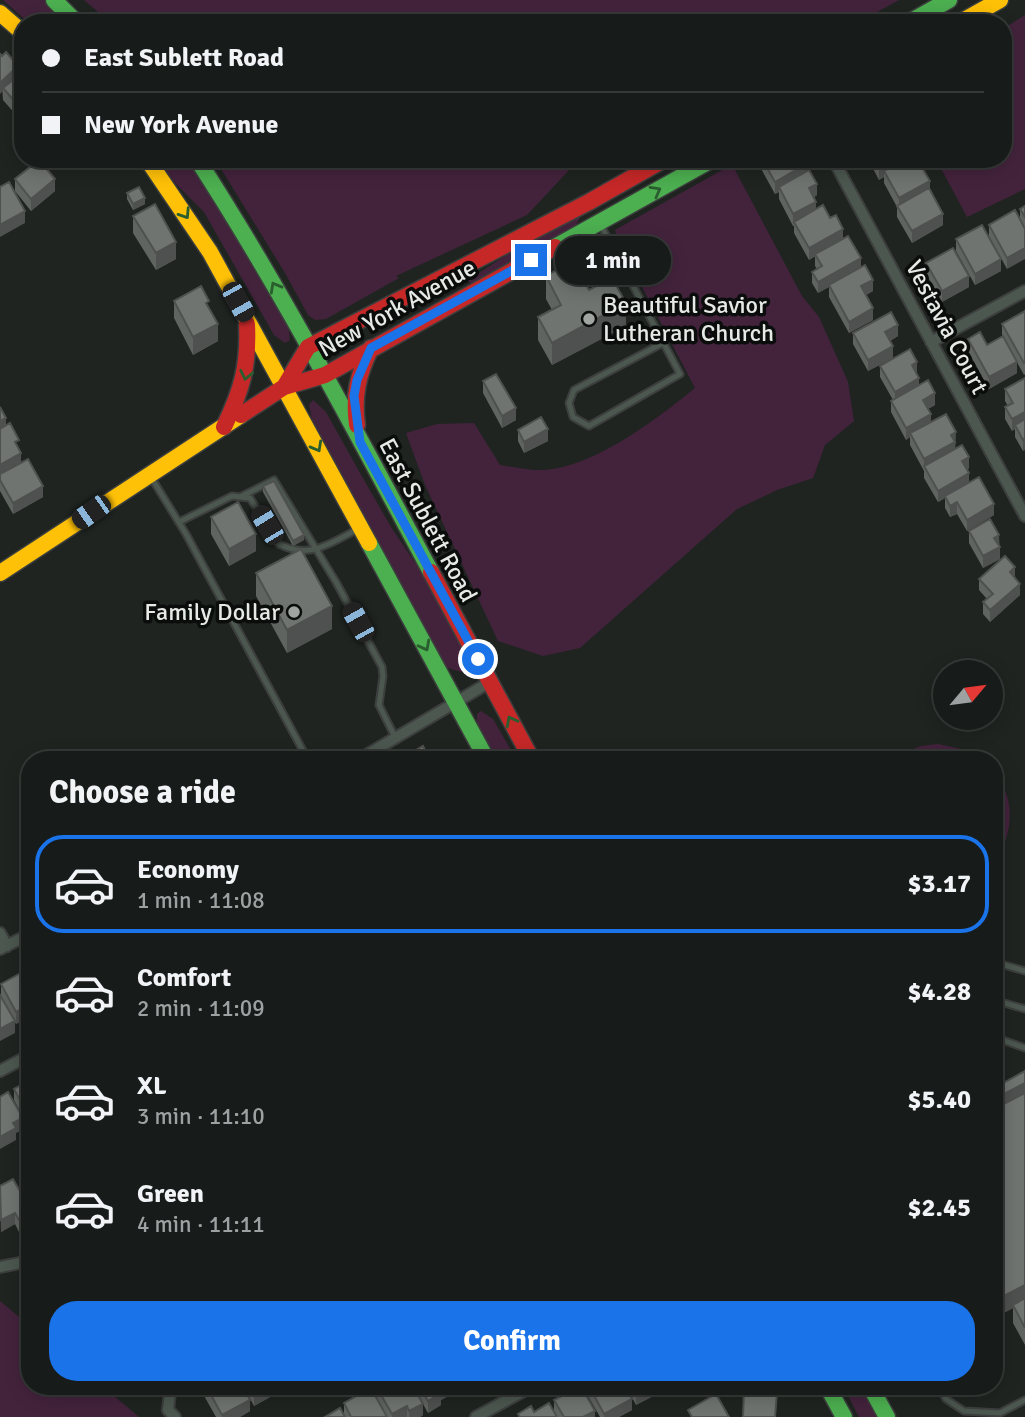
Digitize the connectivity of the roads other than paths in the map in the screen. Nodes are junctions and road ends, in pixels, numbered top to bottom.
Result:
1 (54, 0) edge
2 (949, 0) edge
3 (1000, 0) edge
4 (0, 13) edge
5 (67, 14) edge
6 (924, 14) edge
7 (975, 14) edge
8 (14, 25) edge
9 (153, 168) edge
10 (203, 168) edge
11 (649, 168) edge
12 (697, 168) edge
13 (838, 168) edge
14 (589, 202) junction
15 (600, 222) junction
16 (1025, 291) edge
17 (247, 318) junction
18 (663, 342) junction
19 (931, 342) junction
20 (308, 347) junction
21 (371, 348) junction
22 (325, 375) junction
23 (284, 387) junction
24 (224, 427) junction
25 (360, 442) junction
26 (150, 474) junction
27 (242, 496) junction
28 (1025, 516) edge
29 (179, 522) junction
30 (361, 528) junction
31 (317, 550) junction
32 (2, 569) edge
33 (490, 682) junction
34 (455, 702) junction
35 (395, 737) junction
36 (303, 751) edge
37 (372, 751) edge
38 (482, 751) edge
39 (527, 751) edge
40 (0, 933) edge
41 (21, 938) edge
42 (4, 947) edge
43 (1003, 965) edge
44 (1025, 971) edge
45 (1003, 1003) edge
46 (1025, 1009) edge
47 (1003, 1040) edge
48 (1025, 1048) edge
49 (21, 1060) edge
50 (0, 1071) edge
51 (21, 1262) edge
52 (0, 1267) edge
53 (172, 1395) edge
54 (517, 1395) edge
55 (832, 1395) edge
56 (875, 1395) edge
57 (944, 1395) edge
58 (1025, 1400) edge
59 (1001, 1415) edge
60 (175, 1417) edge
61 (477, 1417) edge
62 (844, 1417) edge
63 (887, 1417) edge

1 - 5 main road
2 - 6 main road
3 - 7 main road
4 - 8 main road
9 -> 17 main road
20 -> 10 main road, East Sublett Road
11 - 14 main road, New York Avenue
15 -> 12 main road, New York Avenue
13 - 19 street, Vestavia Court
14 - 15 main road
14 - 20 main road, New York Avenue
15 - 18 lane
15 - 21 main road, New York Avenue
16 - 19 street
17 - 23 main road
17 -> 24 main road
18 - 18 lane
19 - 28 street, Vestavia Court
20 - 22 main road, East Sublett Road
20 - 23 main road, New York Avenue
21 - 22 main road, New York Avenue
21 - 25 main road
22 - 23 main road, New York Avenue
22 - 25 main road, East Sublett Road
23 - 24 main road, New York Avenue
23 -> 30 main road
24 - 26 main road, New York Avenue
25 - 33 main road, East Sublett Road
26 - 29 lane
26 - 32 main road, New York Avenue
27 - 29 lane
27 - 31 lane
27 - 31 lane
29 - 36 lane
30 - 31 lane
30 -> 34 main road
31 - 35 lane
33 - 34 street
39 -> 33 main road, East Sublett Road
34 - 35 street
34 - 38 main road
35 - 37 street
40 - 42 street
41 - 42 street
43 - 44 lane
45 - 46 lane
47 - 48 lane
49 - 50 street
51 - 52 street
53 - 60 street
54 - 61 street
55 - 62 main road
56 - 63 main road
57 - 59 lane
58 - 59 lane

